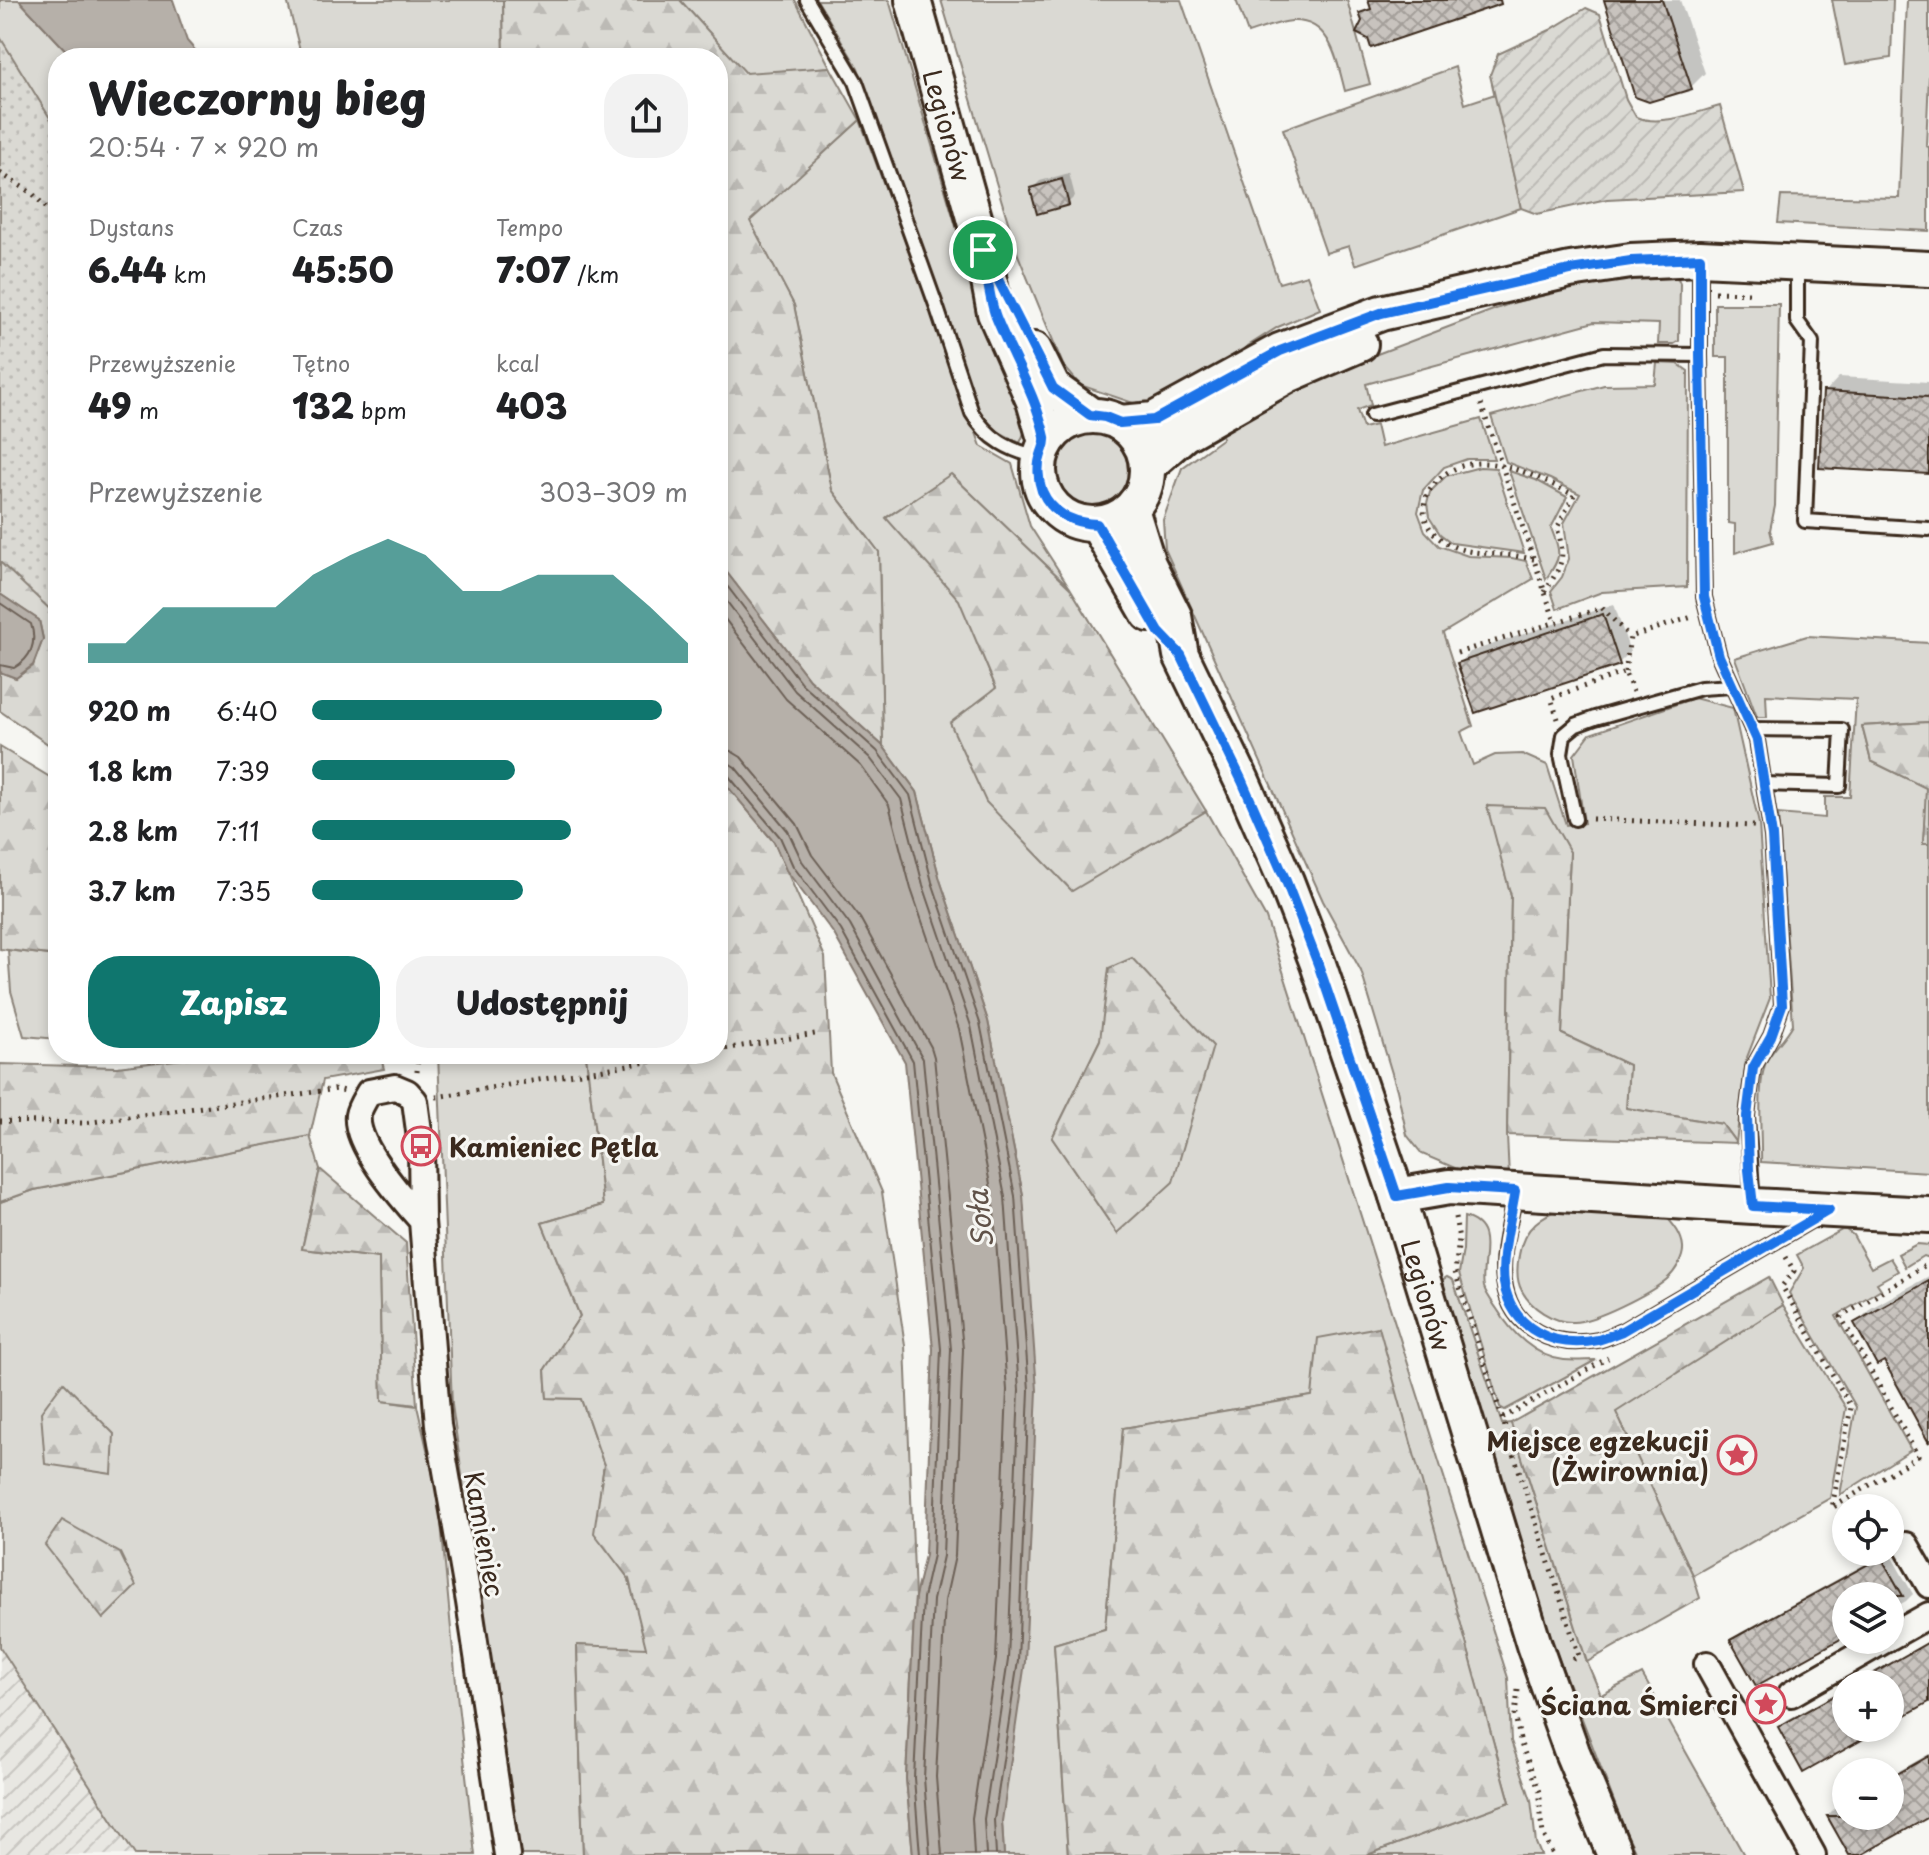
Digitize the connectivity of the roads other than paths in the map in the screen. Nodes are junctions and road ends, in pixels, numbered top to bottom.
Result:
1 (807, 0) edge
2 (913, 0) edge
3 (983, 250) junction
4 (1700, 258) junction
5 (1797, 262) junction
6 (1929, 269) edge
7 (1487, 290) junction
8 (1700, 355) junction
9 (1372, 415) dead end
10 (1105, 419) junction
11 (1043, 450) junction
12 (1147, 466) junction
13 (1131, 509) junction
14 (1097, 524) junction
15 (1929, 529) edge
16 (1181, 655) junction
17 (1732, 686) junction
18 (1752, 729) junction
19 (1764, 784) junction
20 (1575, 819) road end
21 (1515, 1191) junction
22 (1397, 1196) junction
23 (1753, 1206) junction
24 (1829, 1210) junction
25 (1929, 1215) edge
26 (422, 1221) junction
27 (1906, 1545) dead end
28 (1929, 1585) edge
29 (1929, 1615) edge
30 (1904, 1630) edge
31 (1862, 1654) edge
32 (1707, 1664) dead end
33 (1791, 1694) dead end
34 (507, 1855) edge
35 (1615, 1855) edge
36 (1813, 1855) edge

1 - 11 lane
2 - 3 main road, Legionów
3 - 10 main road, Legionów
3 - 11 main road, Legionów
4 - 5 main road
4 - 7 main road
4 - 8 lane
5 - 6 main road
5 - 15 lane
7 - 10 main road
7 - 12 main road
8 - 9 lane
8 - 17 lane
10 - 11 main road
10 - 12 main road
11 - 14 main road
12 - 13 main road
13 - 14 main road
13 - 16 main road, Legionów
14 - 16 main road, Legionów
16 - 22 main road, Legionów
17 - 18 lane
17 - 20 lane
18 - 19 lane
18 - 19 lane
19 - 23 lane
21 - 22 main road
21 - 23 main road
21 - 24 lane
22 - 35 main road, Legionów
23 - 24 main road
24 - 25 main road
26 - 26 street, Kamieniec
26 - 34 street, Kamieniec
27 - 28 street
29 - 30 street
31 - 33 street
32 - 36 street

